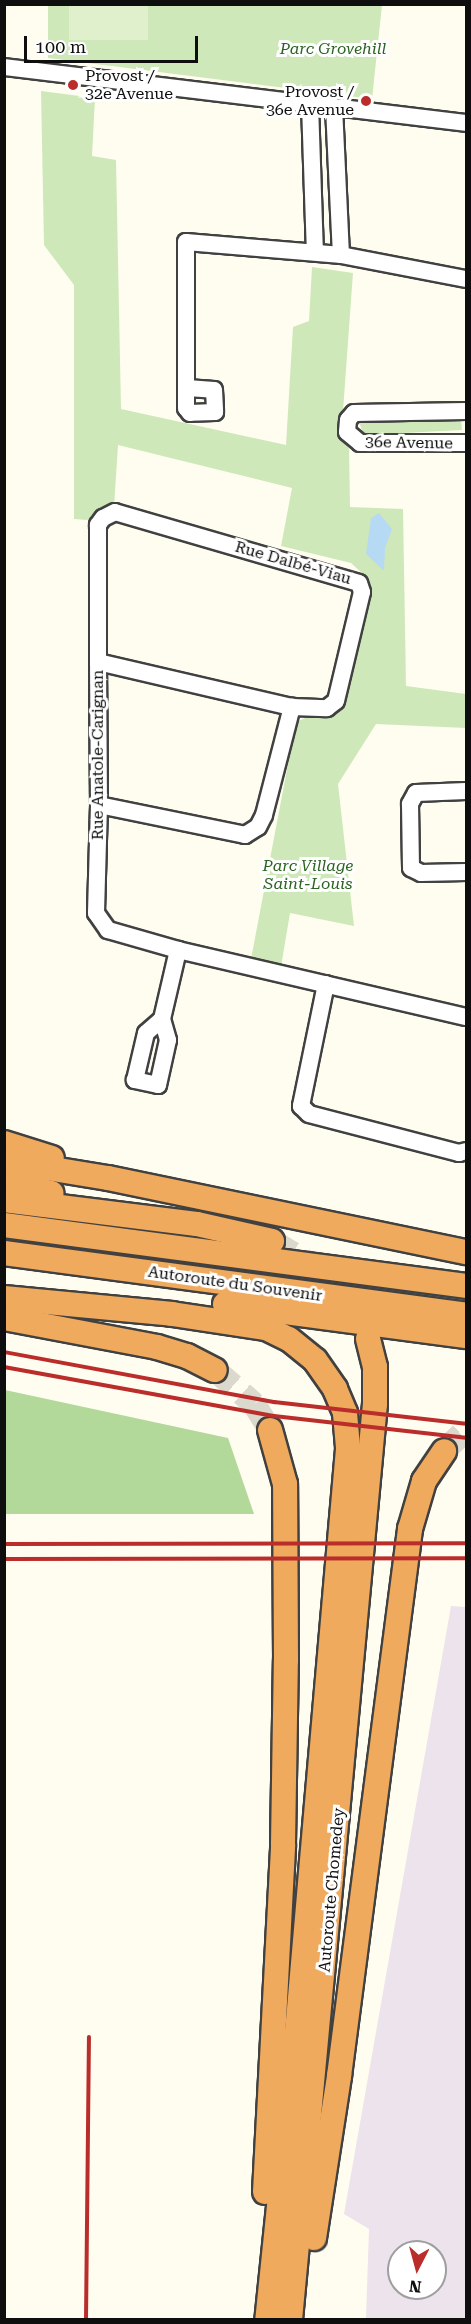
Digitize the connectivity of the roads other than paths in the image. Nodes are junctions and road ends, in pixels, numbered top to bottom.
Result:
1 (4, 67) edge
2 (310, 104) junction
3 (334, 107) junction
4 (466, 123) edge
5 (315, 252) junction
6 (341, 255) junction
7 (466, 279) edge
8 (187, 388) dead end
9 (466, 411) edge
10 (466, 443) edge
11 (115, 512) joint
12 (98, 662) junction
13 (292, 707) junction
14 (466, 791) edge
15 (99, 805) junction
16 (466, 872) edge
17 (178, 950) junction
18 (326, 984) junction
19 (466, 1017) edge
20 (162, 1019) dead end
21 (4, 1143) edge
22 (466, 1151) edge
23 (4, 1161) edge
24 (108, 1178) junction
25 (4, 1181) edge
26 (4, 1200) edge
27 (146, 1218) junction
28 (4, 1225) edge
29 (272, 1241) tunnel mouth
30 (466, 1252) edge
31 (4, 1253) edge
32 (4, 1281) edge
33 (466, 1286) edge
34 (4, 1298) edge
35 (466, 1315) edge
36 (4, 1318) edge
37 (466, 1336) edge
38 (368, 1339) dead end
39 (215, 1370) tunnel mouth
40 (270, 1430) tunnel mouth
41 (444, 1451) tunnel mouth
42 (259, 2319) edge
43 (267, 2319) edge
44 (291, 2319) edge
45 (302, 2319) edge

1 - 2 street
2 - 3 street
2 - 5 street
3 - 4 street
3 - 6 street
5 - 6 street
5 - 8 street
6 - 7 street
9 - 10 street, 36e Avenue
11 - 12 street, Rue Anatole-Carignan
11 - 13 street, Rue Dalbé-Viau
12 - 13 street, Rue Dalbé-Viau
12 - 15 street, Rue Anatole-Carignan
13 - 15 street
14 - 16 street
15 - 17 street, Rue Anatole-Carignan
17 - 18 street, Rue Anatole-Carignan
17 - 20 street
18 - 19 street, Rue Anatole-Carignan
18 - 22 street
21 - 24 highway
23 - 24 highway
24 - 30 highway
25 - 27 highway
26 - 27 highway
27 - 29 highway
28 - 33 highway, Autoroute du Souvenir
31 - 35 highway, Autoroute du Souvenir
32 - 37 highway
34 - 43 highway, Autoroute Chomedey
36 - 39 highway
38 - 44 highway, Autoroute Chomedey
40 - 42 highway
41 - 45 highway

